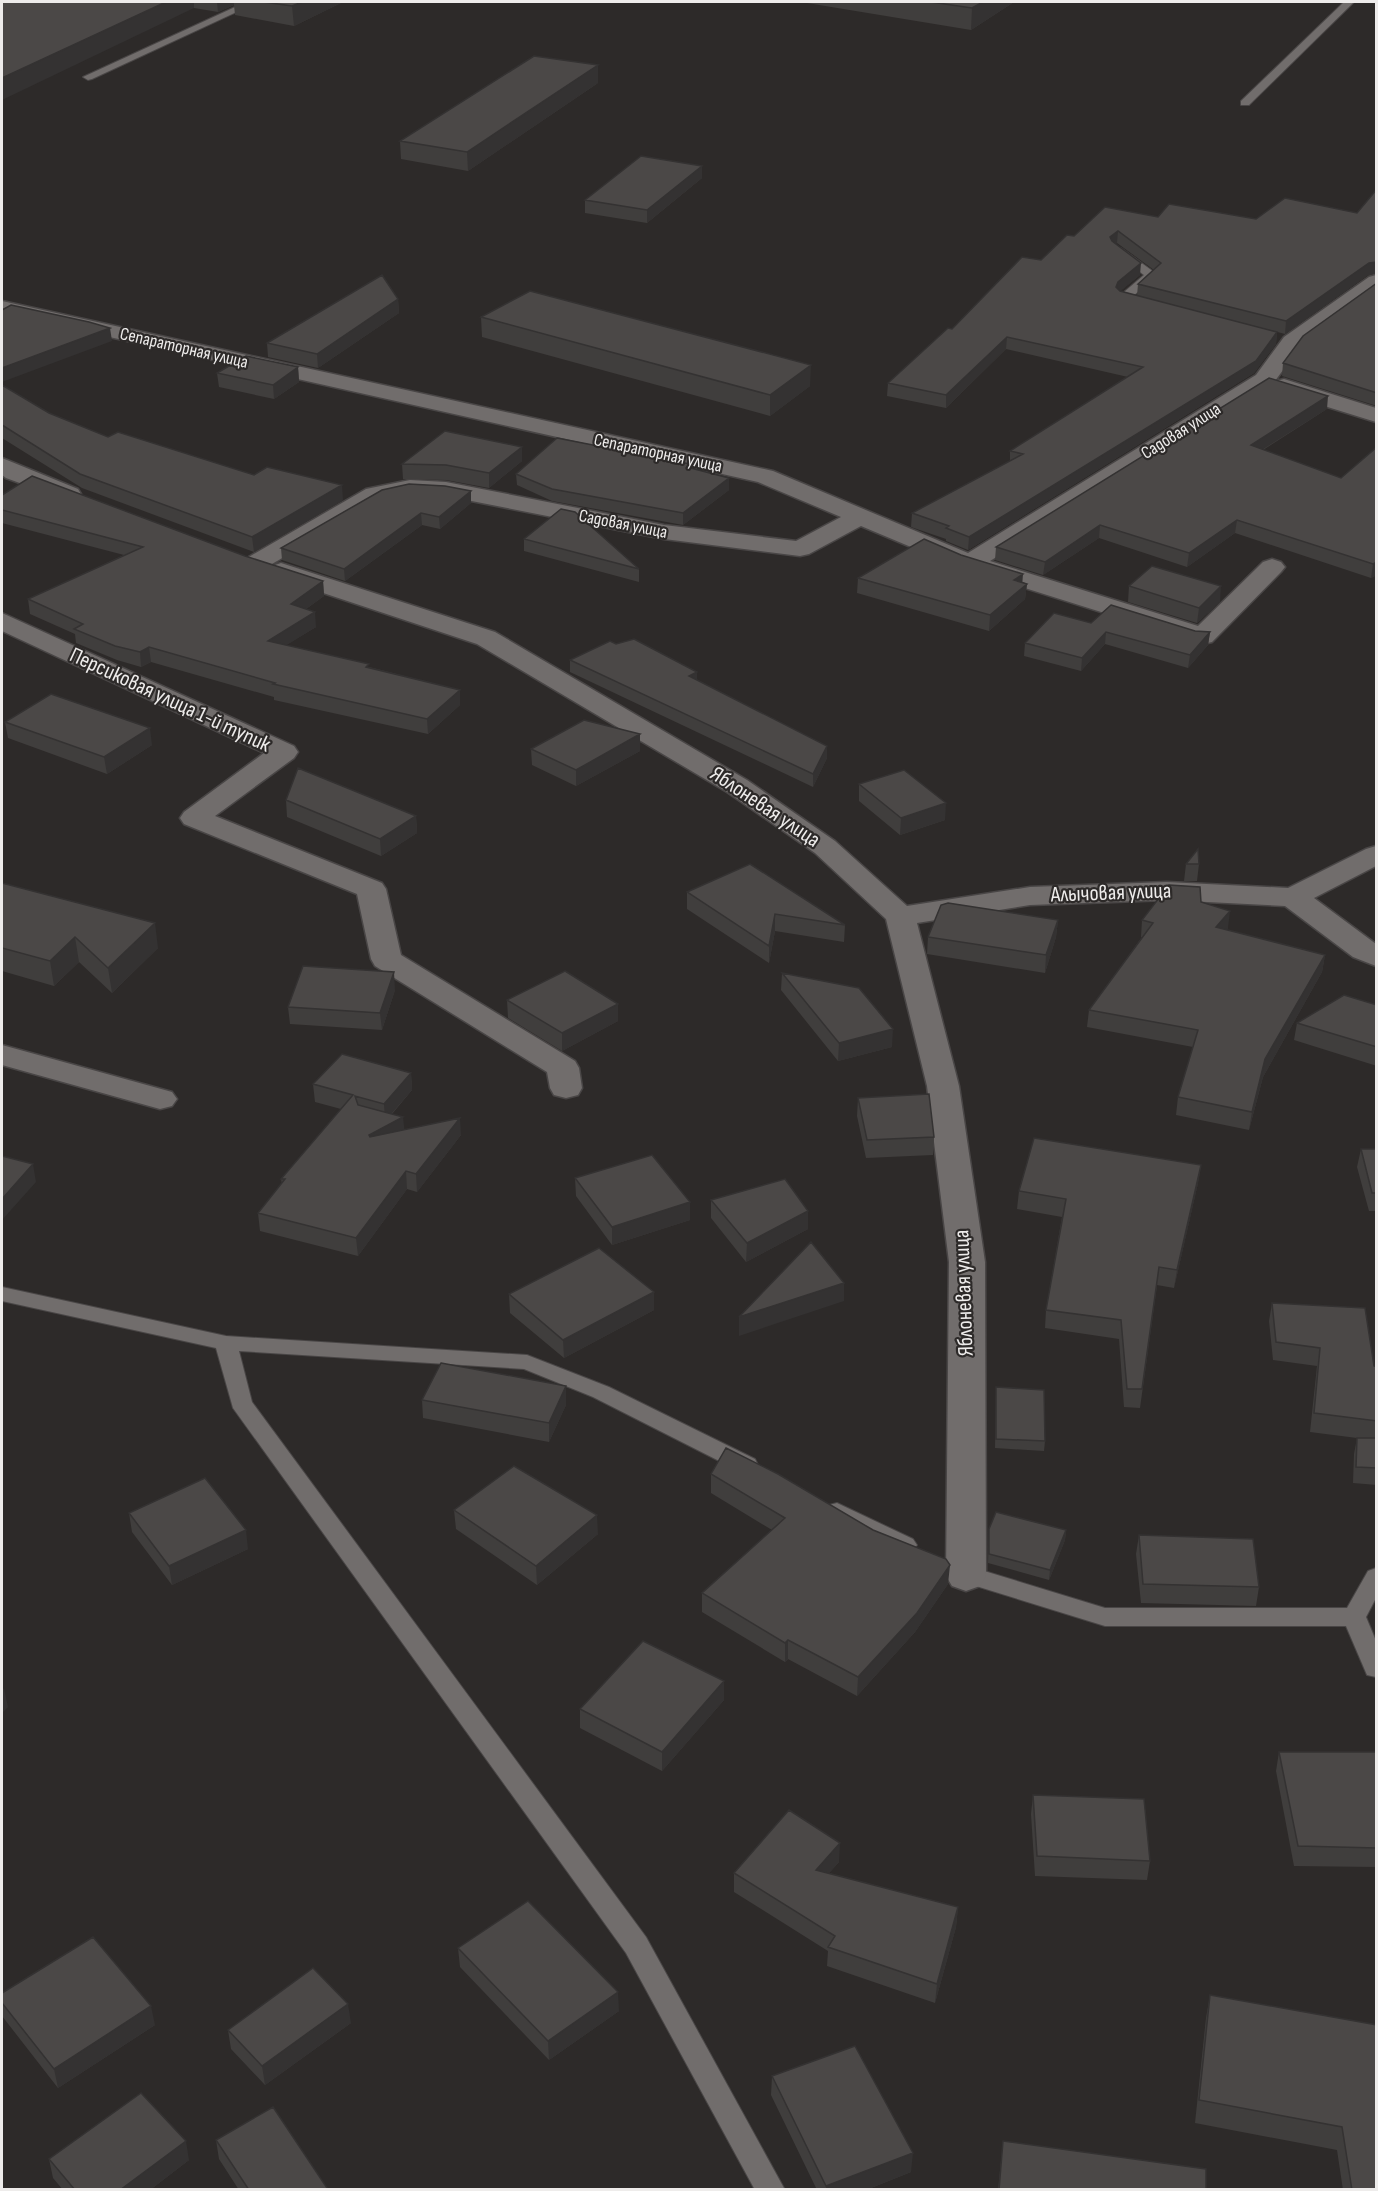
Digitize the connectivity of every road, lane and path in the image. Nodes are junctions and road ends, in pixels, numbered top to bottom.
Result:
1 (253, 2) edge
2 (1349, 2) edge
3 (88, 77) dead end
4 (1245, 103) dead end
5 (1117, 249) edge
6 (1377, 281) edge
7 (1157, 306) edge
8 (2, 307) edge
9 (1264, 380) junction
10 (1377, 415) edge
11 (2, 465) edge
12 (91, 502) edge
13 (859, 517) junction
14 (245, 559) joint
15 (970, 563) junction
16 (1272, 567) dead end
17 (2, 621) edge
18 (1377, 855) edge
19 (1293, 897) junction
20 (900, 916) junction
21 (1377, 957) edge
22 (2, 1055) edge
23 (566, 1088) dead end
24 (160, 1099) dead end
25 (2, 1294) edge
26 (226, 1343) junction
27 (768, 1476) edge
28 (820, 1502) edge
29 (966, 1576) junction
30 (1377, 1577) edge
31 (1354, 1617) junction
32 (1377, 1668) edge
33 (771, 2190) edge

1 - 3 lane
2 - 4 lane
5 - 7 lane
6 - 9 street, Садовая улица
8 - 13 street, Сепараторная улица
9 - 10 street
9 - 15 street, Садовая улица
11 - 12 street
13 - 14 street, Садовая улица
13 - 15 street, Сепараторная улица
14 - 20 street, Яблоневая улица
15 - 16 street, Сепараторная улица
17 - 23 street, Персиковая улица 1-й тупик
18 - 19 street
19 - 20 street, Алычовая улица
19 - 21 street
20 - 29 street, Яблоневая улица
22 - 24 street
25 - 26 lane
26 - 27 lane
26 - 33 lane
28 - 29 lane
29 - 31 lane
30 - 31 lane
31 - 32 lane

